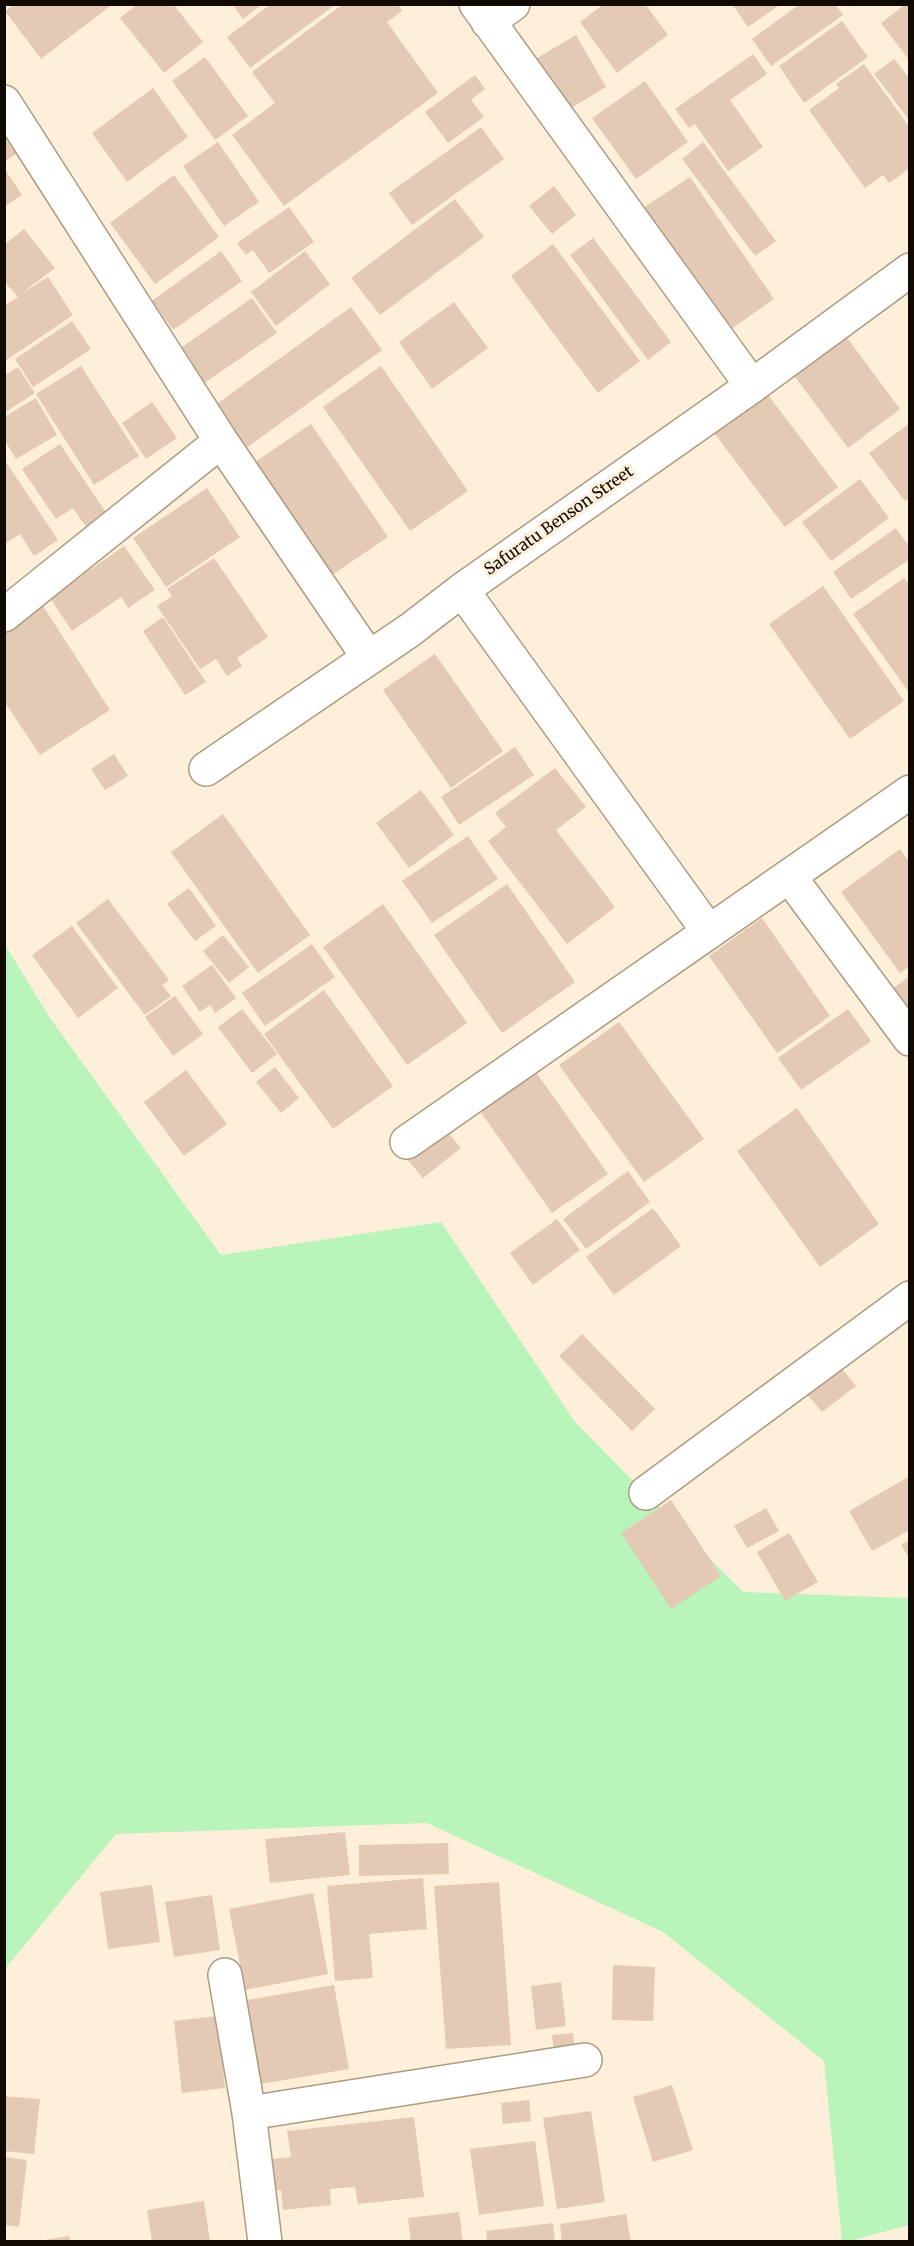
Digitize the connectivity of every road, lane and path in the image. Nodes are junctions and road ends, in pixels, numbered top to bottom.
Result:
1 (492, 10) edge
2 (4, 102) edge
3 (907, 275) edge
4 (752, 386) junction
5 (221, 441) junction
6 (462, 590) junction
7 (4, 615) edge
8 (369, 658) junction
9 (206, 769) dead end
10 (909, 792) edge
11 (789, 876) junction
12 (709, 932) junction
13 (909, 1039) edge
14 (407, 1142) dead end
15 (909, 1298) edge
16 (646, 1493) dead end
17 (225, 1975) dead end
18 (585, 2060) dead end
19 (249, 2113) junction
20 (265, 2241) edge

1 - 4 street
2 - 5 street
3 - 4 street, Safuratu Benson Street
4 - 6 street, Safuratu Benson Street
5 - 7 street
5 - 8 street
6 - 8 street, Safuratu Benson Street
6 - 12 street
8 - 9 street, Safuratu Benson Street
10 - 11 street
11 - 12 street
11 - 13 street
12 - 14 street
15 - 16 street
17 - 19 street
18 - 19 street
19 - 20 street

